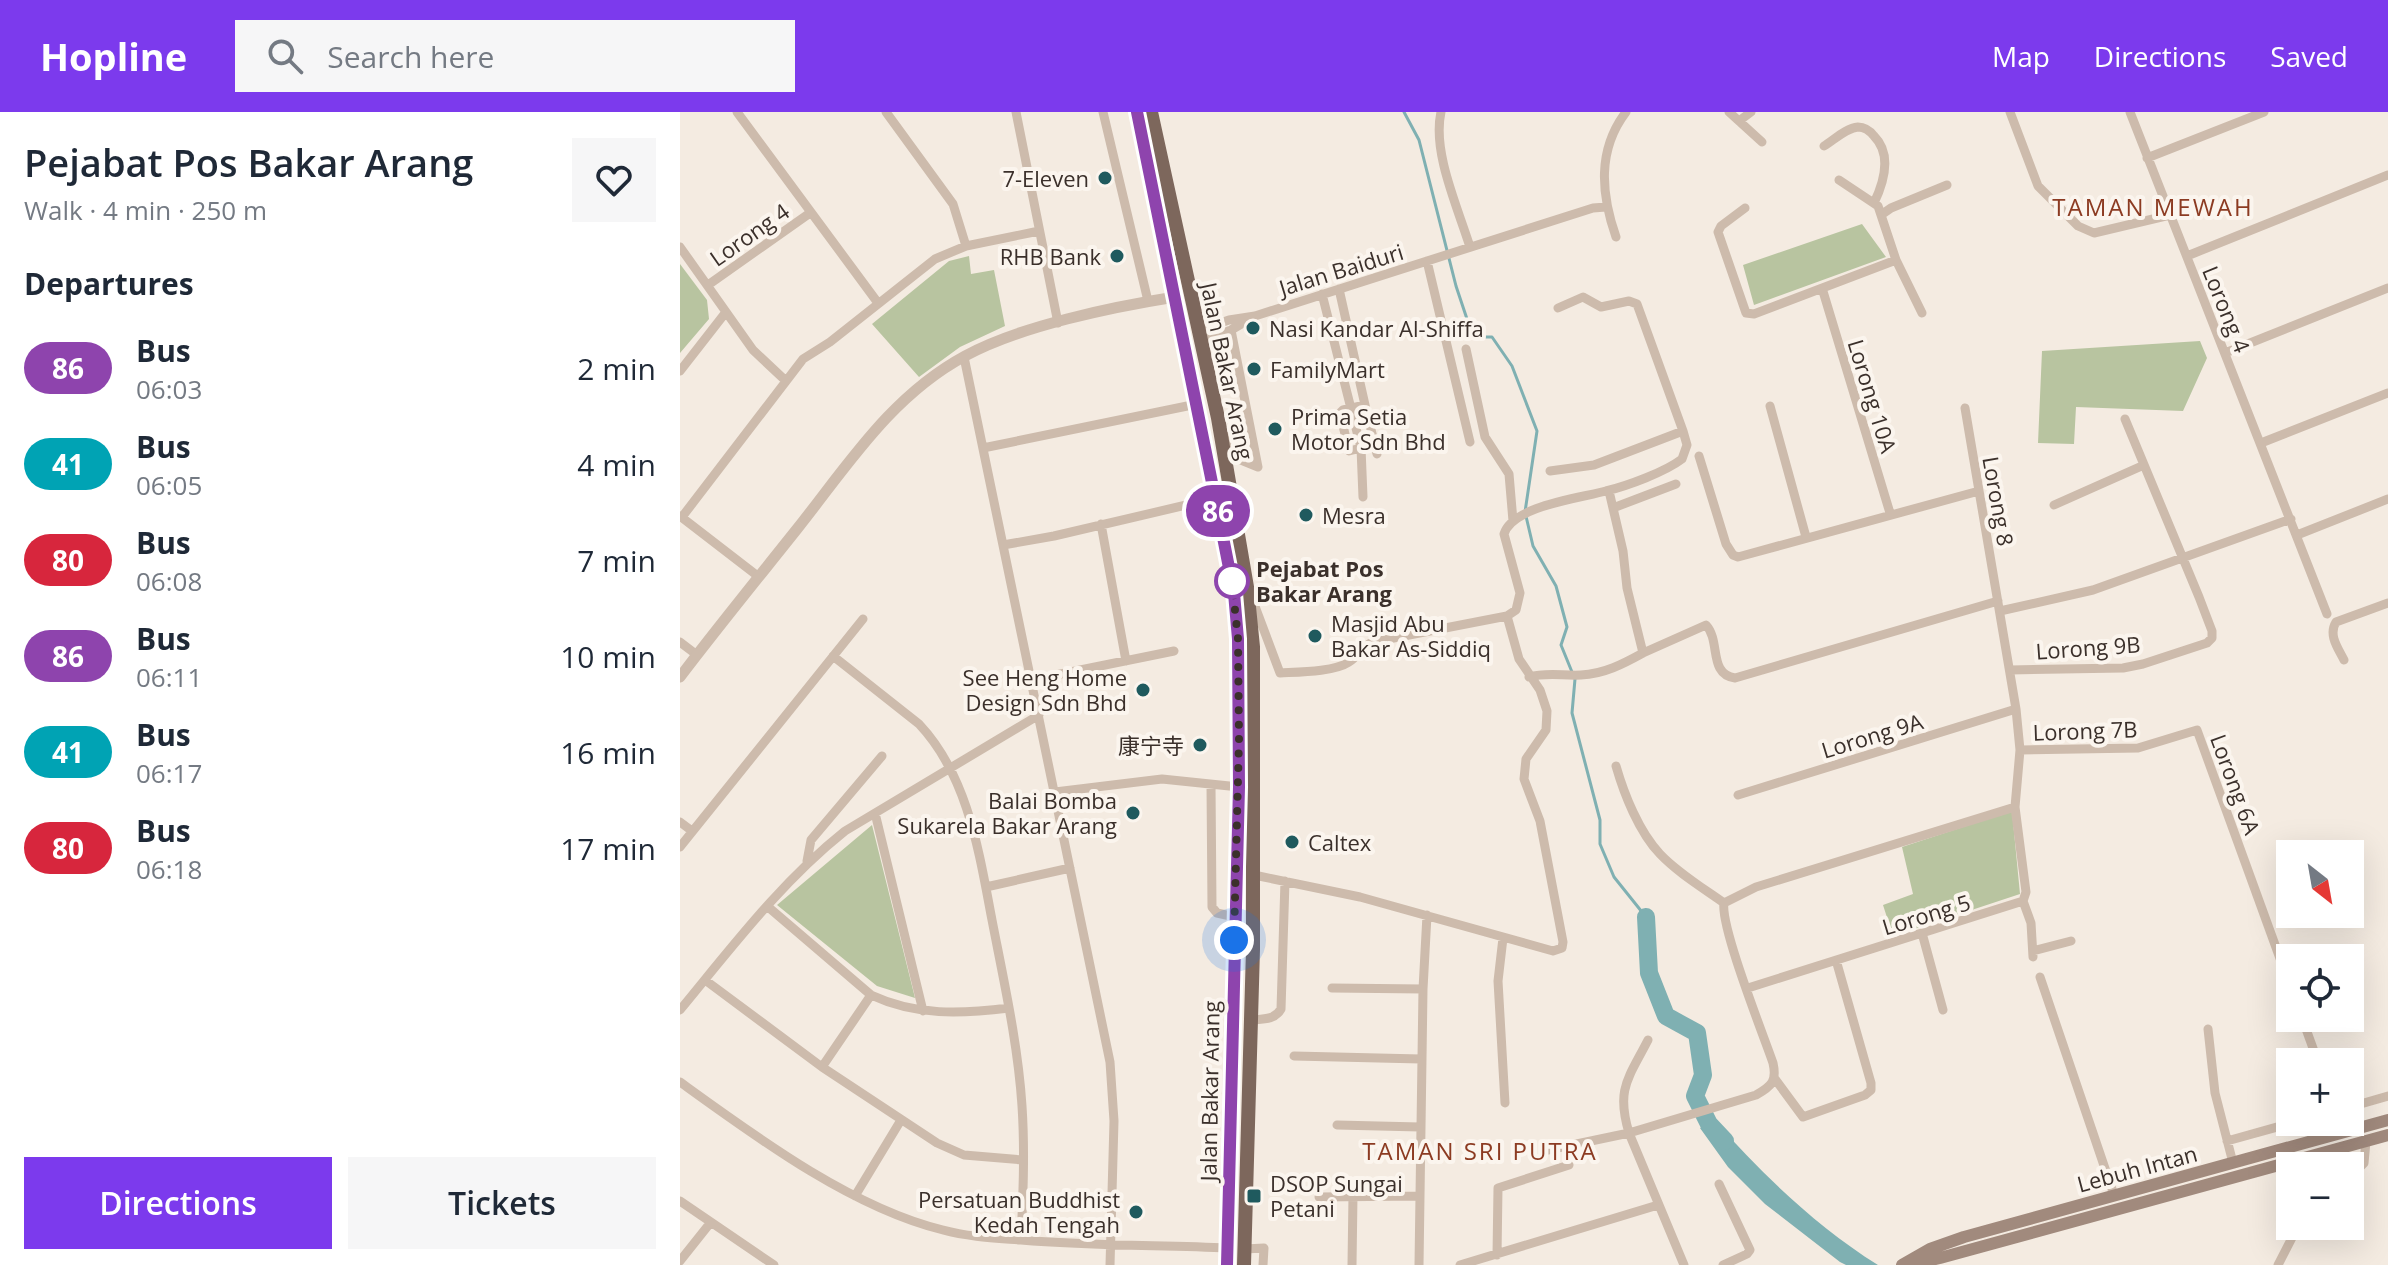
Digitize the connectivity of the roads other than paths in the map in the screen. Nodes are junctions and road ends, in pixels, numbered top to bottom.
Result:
1 (737, 112) edge
2 (886, 112) edge
3 (1016, 112) edge
4 (1103, 112) edge
5 (1137, 112) edge
6 (1151, 112) edge
7 (1441, 112) edge
8 (1626, 112) edge
9 (1729, 112) edge
10 (1751, 112) edge
11 (2010, 112) edge
12 (2130, 112) edge
13 (2264, 112) edge
14 (1739, 121) junction
15 (1762, 142) dead end
16 (1824, 146) dead end
17 (2147, 158) junction
18 (2388, 175) edge
19 (1839, 180) dead end
20 (1947, 185) dead end
21 (1874, 203) junction
22 (1606, 207) junction
23 (1745, 208) dead end
24 (810, 213) junction
25 (1881, 215) junction
26 (2170, 215) junction
27 (1039, 231) junction
28 (1616, 237) dead end
29 (966, 246) junction
30 (680, 247) edge
31 (1470, 247) junction
32 (2187, 256) junction
33 (1896, 260) junction
34 (1427, 261) junction
35 (708, 285) junction
36 (1822, 288) junction
37 (2388, 288) edge
38 (1339, 289) junction
39 (1322, 294) junction
40 (1175, 297) junction
41 (1148, 301) junction
42 (878, 303) junction
43 (1558, 308) dead end
44 (726, 312) junction
45 (1922, 313) dead end
46 (1255, 316) junction
47 (1058, 323) junction
48 (1231, 330) junction
49 (1198, 336) junction
50 (1466, 349) dead end
51 (2225, 353) junction
52 (964, 357) junction
53 (680, 371) edge
54 (786, 381) junction
55 (2388, 393) edge
56 (1197, 404) junction
57 (1365, 405) junction
58 (1770, 406) dead end
59 (1351, 407) junction
60 (1965, 408) dead end
61 (1218, 418) junction
62 (2125, 419) dead end
63 (1683, 431) junction
64 (1470, 442) dead end
65 (2261, 443) junction
66 (983, 448) junction
67 (1377, 454) dead end
68 (1699, 456) dead end
69 (2144, 465) junction
70 (1550, 471) dead end
71 (1676, 484) dead end
72 (1609, 491) junction
73 (1979, 491) junction
74 (1363, 497) dead end
75 (1216, 498) junction
76 (2388, 499) edge
77 (2054, 505) dead end
78 (1613, 508) junction
79 (1890, 513) junction
80 (681, 517) edge
81 (1516, 518) junction
82 (2291, 519) junction
83 (1101, 524) junction
84 (2297, 535) junction
85 (1806, 537) junction
86 (1003, 545) junction
87 (2183, 556) junction
88 (759, 577) junction
89 (1247, 587) junction
90 (2388, 603) edge
91 (1999, 606) junction
92 (2327, 614) dead end
93 (1507, 616) junction
94 (863, 619) dead end
95 (680, 642) edge
96 (1174, 651) dead end
97 (1643, 653) junction
98 (697, 655) junction
99 (833, 656) junction
100 (2344, 660) dead end
101 (1126, 661) junction
102 (2010, 670) junction
103 (680, 677) edge
104 (1529, 677) junction
105 (1031, 680) junction
106 (2016, 709) junction
107 (1039, 715) junction
108 (2197, 730) joint
109 (2020, 750) junction
110 (882, 756) dead end
111 (1616, 766) dead end
112 (950, 768) junction
113 (1211, 785) junction
114 (1239, 787) junction
115 (1055, 792) junction
116 (1738, 795) dead end
117 (2015, 807) junction
118 (875, 813) junction
119 (680, 822) edge
120 (692, 831) junction
121 (680, 847) edge
122 (807, 861) junction
123 (1070, 868) junction
124 (1254, 875) junction
125 (1285, 881) junction
126 (986, 887) junction
127 (2023, 901) junction
128 (1724, 903) junction
129 (767, 906) junction
130 (1427, 915) junction
131 (1235, 917) junction
132 (1922, 933) junction
133 (1503, 938) junction
134 (2071, 941) dead end
135 (2276, 947) edge
136 (1836, 960) junction
137 (2040, 977) dead end
138 (705, 980) junction
139 (1332, 988) dead end
140 (1748, 988) junction
141 (1423, 989) junction
142 (871, 995) junction
143 (1009, 1008) junction
144 (680, 1010) edge
145 (1943, 1010) dead end
146 (923, 1011) junction
147 (1251, 1020) junction
148 (2208, 1029) dead end
149 (1648, 1040) dead end
150 (1294, 1056) dead end
151 (1421, 1059) junction
152 (1231, 1063) junction
153 (1249, 1063) junction
154 (822, 1067) junction
155 (1775, 1079) junction
156 (680, 1082) edge
157 (2388, 1096) edge
158 (1505, 1103) dead end
159 (2364, 1103) edge
160 (901, 1120) junction
161 (2388, 1120) edge
162 (2364, 1124) edge
163 (1337, 1125) dead end
164 (1420, 1127) junction
165 (2276, 1127) edge
166 (1629, 1133) junction
167 (2388, 1135) edge
168 (2316, 1136) edge
169 (2227, 1141) junction
170 (2366, 1141) junction
171 (1548, 1150) dead end
172 (1023, 1160) junction
173 (2233, 1163) junction
174 (2364, 1163) edge
175 (1569, 1165) dead end
176 (1719, 1184) dead end
177 (1353, 1195) junction
178 (2114, 1195) junction
179 (855, 1196) junction
180 (1419, 1196) junction
181 (1319, 1197) dead end
182 (680, 1201) edge
183 (1658, 1205) junction
184 (711, 1222) junction
185 (1021, 1240) junction
186 (2291, 1240) edge
187 (1110, 1244) junction
188 (1228, 1248) junction
189 (1245, 1249) junction
190 (1497, 1255) junction
191 (680, 1261) edge
192 (774, 1265) edge
193 (1110, 1265) edge
194 (1227, 1265) edge
195 (1244, 1265) edge
196 (1263, 1265) edge
197 (1352, 1265) edge
198 (1419, 1265) edge
199 (1460, 1265) edge
200 (1684, 1265) edge
201 (1723, 1265) edge
202 (1902, 1265) edge
203 (1908, 1265) edge
204 (2278, 1265) edge

1 - 24 street, Lorong 4
2 - 29 street
3 - 27 street
4 - 41 street
5 - 40 main road, Jalan Bakar Arang
6 - 49 main road, Jalan Bakar Arang
7 - 31 street
8 - 22 street
9 - 14 street
10 - 14 street
11 - 26 street
12 - 17 street, Lorong 4
13 - 17 street
14 - 15 street
16 - 21 street
17 - 26 street, Lorong 4
18 - 32 street
19 - 21 street
20 - 25 street
21 - 25 street
22 - 28 street
22 - 31 street, Jalan Baiduri
23 - 36 street
24 - 35 street, Lorong 4
24 - 42 street, Lorong 4
25 - 33 street
26 - 32 street, Lorong 4
27 - 29 street
27 - 47 street
29 - 42 street
30 - 35 street
31 - 34 street, Jalan Baiduri
32 - 51 street, Lorong 4
33 - 36 street
33 - 45 street
34 - 38 street, Jalan Baiduri
34 - 64 street
35 - 44 street
36 - 79 street, Lorong 10A
37 - 51 street
38 - 39 street, Jalan Baiduri
38 - 57 street
39 - 46 street, Jalan Baiduri
39 - 59 street
40 - 41 street
40 - 56 main road, Jalan Bakar Arang
41 - 47 street
42 - 54 street
43 - 63 street
44 - 53 street
44 - 54 street
46 - 48 street, Jalan Baiduri
46 - 49 street, Jalan Baiduri
47 - 52 street
48 - 49 street, Jalan Baiduri
48 - 61 street
49 - 61 main road, Jalan Bakar Arang
50 - 81 street
51 - 65 street, Lorong 4
52 - 66 street
52 - 88 street
54 - 80 street
55 - 65 street
56 - 66 street
56 - 75 main road, Jalan Bakar Arang
57 - 59 street
57 - 67 street
58 - 85 street
59 - 74 street
60 - 73 street, Lorong 8
61 - 89 main road, Jalan Bakar Arang
62 - 69 street
63 - 70 street
63 - 72 street
65 - 82 street, Lorong 4
66 - 86 street
68 - 85 street
69 - 77 street
69 - 87 street
71 - 78 street
72 - 78 street
72 - 81 street
73 - 79 street
73 - 91 street, Lorong 8
75 - 83 street
75 - 114 main road, Jalan Bakar Arang
76 - 84 street
78 - 97 street
79 - 85 street
80 - 88 street
81 - 93 street
82 - 84 street, Lorong 4
82 - 87 street
83 - 86 street
83 - 101 street
84 - 92 street, Lorong 4
86 - 105 street
87 - 91 street
87 - 102 street, Lorong 9B
88 - 98 street
89 - 93 street
89 - 124 main road, Jalan Bakar Arang
90 - 100 street
91 - 97 street
91 - 102 street, Lorong 8
93 - 104 street
94 - 99 street
95 - 98 street
96 - 101 street
97 - 104 street
98 - 103 street
99 - 112 street
99 - 120 street
101 - 105 street
102 - 106 street, Lorong 8
104 - 133 street
105 - 107 street
106 - 109 street, Lorong 8
106 - 116 street, Lorong 9A
107 - 112 street
107 - 115 street
108 - 109 street, Lorong 7B
108 - 135 street, Lorong 6A
109 - 117 street, Lorong 8
110 - 122 street
111 - 128 street
112 - 118 street
112 - 126 street
113 - 114 street
113 - 115 street
113 - 131 street
114 - 131 main road, Jalan Bakar Arang
115 - 123 street
117 - 127 street
117 - 128 street
118 - 122 street
118 - 146 street
119 - 120 street
120 - 121 street
122 - 129 street
123 - 126 street
123 - 187 street
124 - 125 street
124 - 147 main road, Jalan Bakar Arang
125 - 130 street
125 - 147 street
126 - 143 street
127 - 132 street, Lorong 5
127 - 134 street
128 - 140 street
129 - 138 street
129 - 142 street
130 - 133 street
130 - 141 street
131 - 152 main road, Jalan Bakar Arang
132 - 136 street, Lorong 5
132 - 145 street
133 - 158 street
136 - 140 street, Lorong 5
136 - 155 street
137 - 178 street
138 - 144 street
138 - 154 street
139 - 141 street
140 - 155 street
141 - 151 street
142 - 146 street
142 - 154 street
143 - 146 street
143 - 172 street
147 - 153 main road, Jalan Bakar Arang
148 - 169 street
149 - 166 street
150 - 151 street
151 - 164 street
152 - 153 main road
152 - 188 main road, Jalan Bakar Arang
153 - 189 main road, Jalan Bakar Arang
154 - 160 street
155 - 166 street
156 - 179 street
157 - 159 street
160 - 172 street
160 - 179 street
161 - 162 main road, Lebuh Intan
163 - 164 street
164 - 180 street
165 - 169 street
166 - 171 street
166 - 183 street
167 - 170 main road, Lebuh Intan
168 - 173 main road, Lebuh Intan
169 - 173 street
170 - 174 street
170 - 203 main road, Lebuh Intan
172 - 185 street
173 - 178 main road, Lebuh Intan
175 - 190 street
176 - 201 street
177 - 180 street
177 - 181 street
177 - 197 street
178 - 202 main road, Lebuh Intan
179 - 185 street
180 - 198 street
182 - 184 street
183 - 190 street
183 - 200 street
184 - 191 street
184 - 192 street
185 - 187 street
186 - 204 street
187 - 188 street
187 - 193 street
188 - 194 main road, Jalan Bakar Arang
189 - 195 main road, Jalan Bakar Arang
189 - 196 street
190 - 199 street

